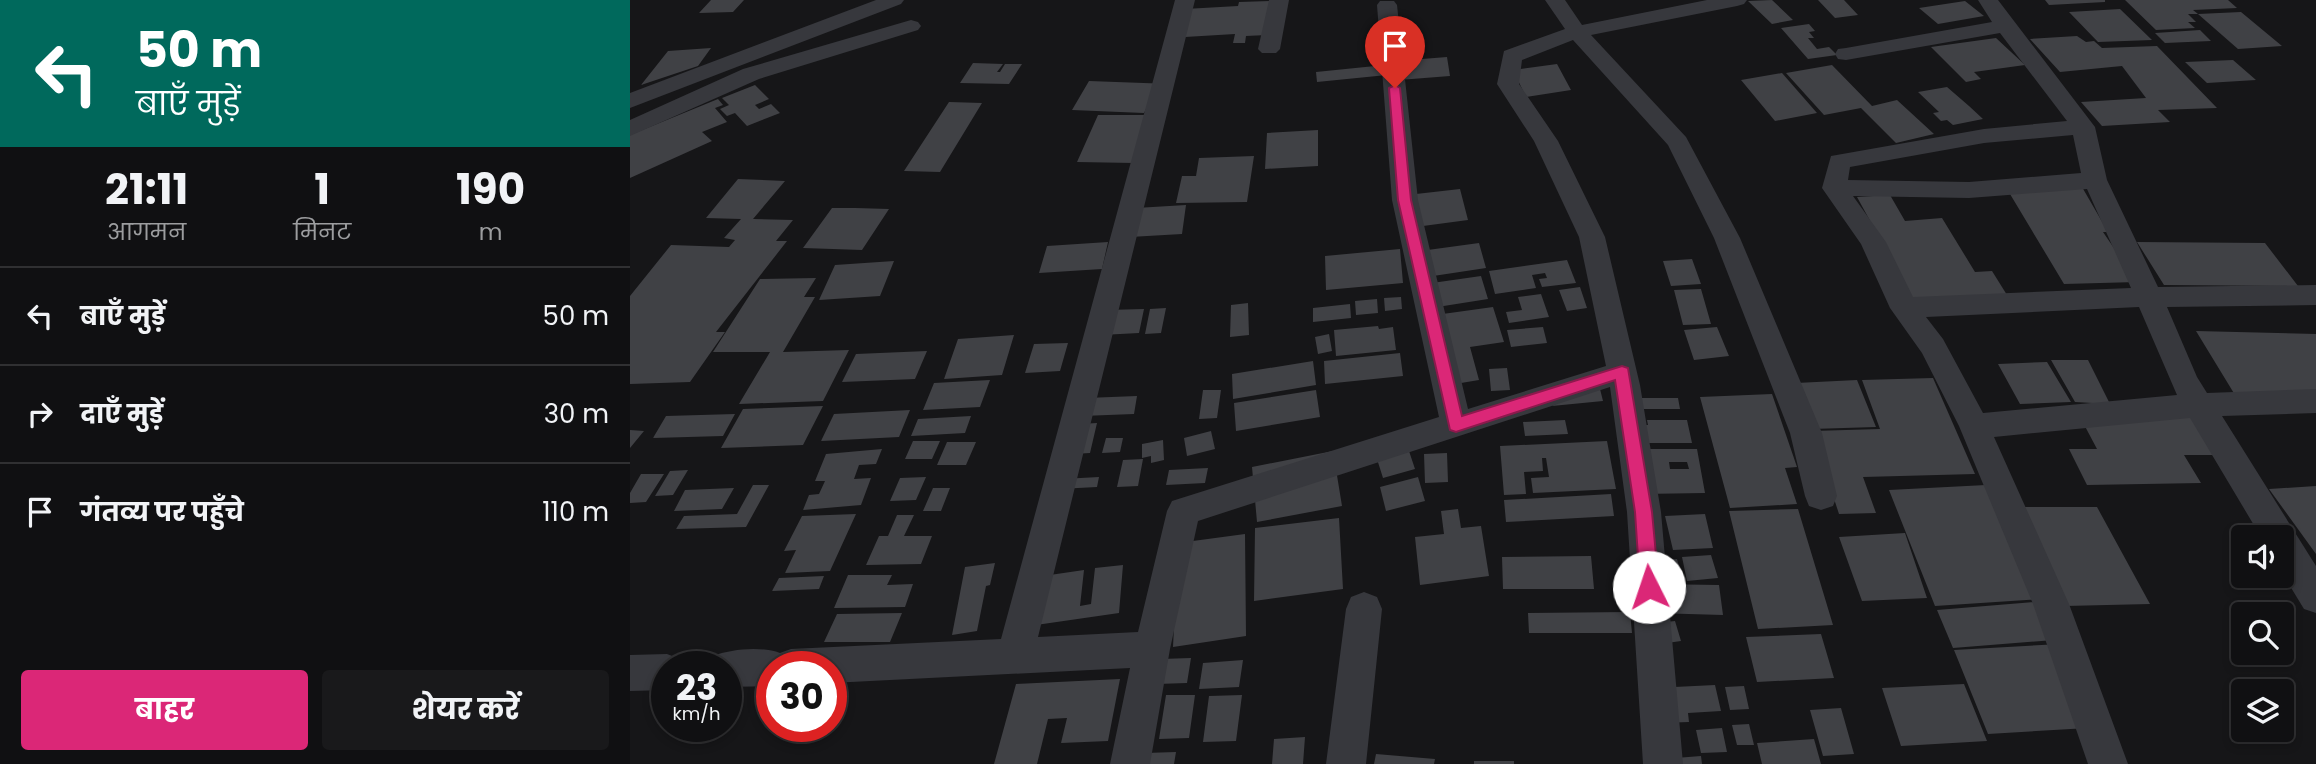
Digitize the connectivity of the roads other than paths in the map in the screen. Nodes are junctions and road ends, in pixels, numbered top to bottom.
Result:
1 (894, 0) edge
2 (1185, 0) edge
3 (1279, 0) edge
4 (1555, 0) edge
5 (1737, 0) edge
6 (1988, 0) edge
7 (1387, 5) dead end
8 (911, 26) dead end
9 (2005, 26) junction
10 (1577, 32) junction
11 (1269, 49) dead end
12 (1846, 54) dead end
13 (630, 101) edge
14 (2083, 127) junction
15 (630, 129) edge
16 (2095, 180) junction
17 (1834, 188) junction
18 (2316, 295) edge
19 (2148, 297) junction
20 (1904, 308) junction
21 (1622, 372) junction
22 (2316, 401) edge
23 (2199, 405) junction
24 (1456, 425) junction
25 (1974, 426) junction
26 (1821, 496) dead end
27 (2276, 525) edge
28 (2294, 553) edge
29 (2316, 597) edge
30 (1364, 609) dead end
31 (1152, 649) junction
32 (1015, 656) junction
33 (847, 664) edge
34 (651, 672) edge
35 (630, 673) edge
36 (1130, 764) edge
37 (1346, 764) edge
38 (1663, 764) edge
39 (2108, 764) edge

1 - 13 street
2 - 32 street
3 - 11 street
4 - 10 street
5 - 10 street
6 - 9 street
7 - 24 street
8 - 15 street
9 - 12 street
9 - 14 street
10 - 21 street
10 - 26 street
14 - 16 street
14 - 17 street
16 - 17 street
16 - 19 street
17 - 20 street
18 - 19 street
19 - 20 street
19 - 23 street
20 - 25 street
21 - 24 street
21 - 38 street
22 - 23 street
23 - 25 street
23 - 27 street
24 - 31 street
25 - 39 street
28 - 29 street
30 - 37 street
31 - 32 street
31 - 36 street
32 - 33 street
34 - 35 street

